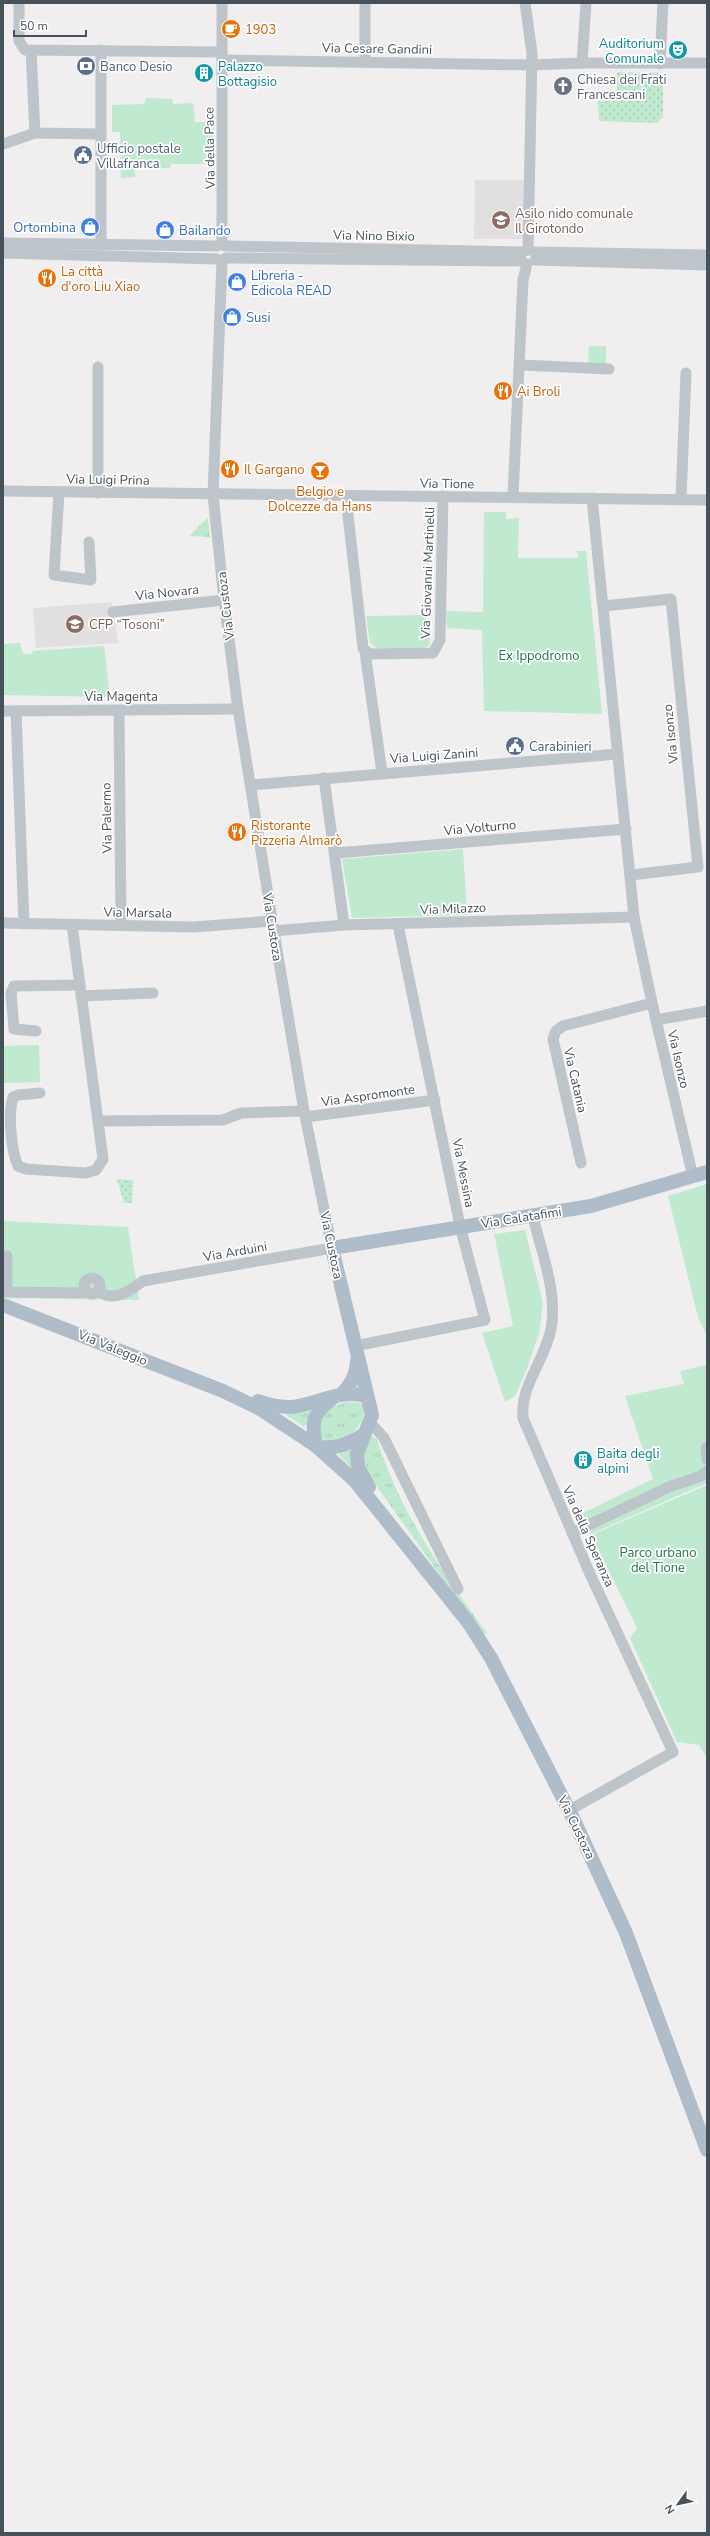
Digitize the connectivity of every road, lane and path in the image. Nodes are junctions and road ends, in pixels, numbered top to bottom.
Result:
1 (19, 3) edge
2 (222, 3) edge
3 (365, 3) edge
4 (525, 3) edge
5 (575, 3) edge
6 (586, 3) edge
7 (663, 3) edge
8 (31, 50) junction
9 (101, 50) junction
10 (222, 56) junction
11 (365, 62) junction
12 (582, 63) junction
13 (707, 63) edge
14 (660, 64) junction
15 (532, 66) junction
16 (34, 133) junction
17 (101, 134) junction
18 (3, 144) edge
19 (3, 243) edge
20 (101, 245) junction
21 (221, 245) junction
22 (3, 253) edge
23 (707, 254) edge
24 (528, 257) junction
25 (222, 259) junction
26 (707, 265) edge
27 (521, 365) junction
28 (98, 367) dead end
29 (609, 369) dead end
30 (686, 373) dead end
31 (3, 491) edge
32 (59, 492) junction
33 (98, 493) junction
34 (213, 494) junction
35 (444, 496) junction
36 (346, 497) junction
37 (513, 497) junction
38 (592, 498) junction
39 (682, 499) junction
40 (707, 500) edge
41 (89, 542) dead end
42 (224, 600) junction
43 (604, 606) junction
44 (113, 612) dead end
45 (365, 652) junction
46 (238, 709) junction
47 (119, 710) junction
48 (3, 711) edge
49 (16, 711) junction
50 (618, 754) junction
51 (382, 773) junction
52 (324, 778) junction
53 (251, 786) junction
54 (626, 828) junction
55 (336, 853) junction
56 (631, 875) junction
57 (634, 917) junction
58 (3, 923) edge
59 (24, 924) junction
60 (72, 925) junction
61 (344, 925) junction
62 (398, 925) junction
63 (121, 926) junction
64 (273, 926) junction
65 (80, 985) junction
66 (153, 993) dead end
67 (81, 996) junction
68 (652, 1003) junction
69 (707, 1011) edge
70 (656, 1020) junction
71 (36, 1030) dead end
72 (40, 1094) dead end
73 (435, 1100) junction
74 (305, 1114) junction
75 (98, 1121) junction
76 (581, 1163) dead end
77 (707, 1172) edge
78 (693, 1177) junction
79 (532, 1216) junction
80 (460, 1226) junction
81 (332, 1248) junction
82 (7, 1256) dead end
83 (3, 1305) edge
84 (356, 1351) junction
85 (222, 1391) junction
86 (336, 1397) junction
87 (367, 1397) junction
88 (370, 1422) junction
89 (363, 1435) junction
90 (316, 1446) junction
91 (707, 1470) edge
92 (395, 1530) junction
93 (572, 1533) junction
94 (458, 1589) dead end
95 (575, 1807) dead end
96 (707, 2150) edge

1 - 8 street
2 - 10 street, Via della Pace
3 - 11 street
4 - 15 street
5 - 6 street
6 - 12 street
7 - 14 street
8 - 9 street, Via Cesare Gandini
8 - 16 street
9 - 10 street, Via Cesare Gandini
9 - 17 street
10 - 11 street, Via Cesare Gandini
10 - 21 street, Via della Pace
11 - 15 street, Via Cesare Gandini
12 - 14 street, Via Cesare Gandini
12 - 15 street, Via Cesare Gandini
13 - 14 street, Via Cesare Gandini
15 - 24 street
16 - 17 street
16 - 18 street
17 - 20 street
19 - 20 street, Via Nino Bixio
20 - 21 street, Via Nino Bixio
21 - 24 street, Via Nino Bixio
21 - 25 street
22 - 25 street, Via Nino Bixio
23 - 24 street, Via Nino Bixio
24 - 25 street, Via Nino Bixio
24 - 26 street, Via Nino Bixio
24 - 27 street
25 - 34 street
27 - 29 street
27 - 37 street
28 - 33 street
30 - 39 street
31 - 32 street, Via Luigi Prina
32 - 33 street, Via Luigi Prina
32 - 41 street
33 - 34 street, Via Luigi Prina
34 - 36 street, Via Tione
34 - 42 street, Via Custoza
35 - 36 street, Via Tione
35 - 37 street, Via Tione
35 - 45 street, Via Giovanni Martinelli
36 - 45 street
37 - 38 street, Via Tione
38 - 39 street, Via Tione
38 - 43 street, Via Isonzo
39 - 40 street, Via Tione
42 - 44 street, Via Novara
42 - 46 street, Via Custoza
43 - 50 street, Via Isonzo
43 - 56 street, Via Isonzo
45 - 51 street
46 - 47 street, Via Magenta
46 - 53 street, Via Custoza
47 - 49 street, Via Magenta
47 - 63 street, Via Palermo
48 - 49 street, Via Magenta
49 - 59 street
50 - 51 street, Via Luigi Zanini
50 - 54 street, Via Isonzo
51 - 52 street, Via Luigi Zanini
52 - 53 street, Via Luigi Zanini
52 - 55 street
53 - 64 street, Via Custoza
54 - 55 street, Via Volturno
54 - 56 street, Via Isonzo
55 - 61 street
56 - 57 street, Via Isonzo
57 - 62 street, Via Milazzo
57 - 68 street, Via Isonzo
58 - 59 street, Via Marsala
59 - 60 street, Via Marsala
60 - 63 street, Via Marsala
60 - 65 street
61 - 62 street, Via Milazzo
61 - 64 street, Via Milazzo
62 - 73 street, Via Messina
63 - 64 street, Via Marsala
64 - 74 street, Via Custoza
65 - 67 street
65 - 71 street
66 - 67 street
67 - 75 street
68 - 70 street, Via Isonzo
68 - 76 street, Via Catania
69 - 70 street
70 - 78 street, Via Isonzo
72 - 75 street
73 - 74 street, Via Aspromonte
73 - 80 street, Via Messina
74 - 75 street, Via Aspromonte
74 - 81 street, Via Custoza
77 - 78 main road, Via Calatafimi
78 - 79 main road, Via Calatafimi
79 - 80 main road, Via Calatafimi
79 - 93 street, Via della Speranza
80 - 81 main road, Via Calatafimi
80 - 84 street, Via Messina
81 - 82 street, Via Arduini
81 - 84 main road, Via Custoza
83 - 85 main road, Via Valeggio
84 - 86 main road, Via Custoza
84 - 87 main road, Via Custoza
85 - 86 main road
85 - 90 main road, Via Custoza
86 - 87 main road
86 - 90 main road, Via Custoza
87 - 88 main road, Via Custoza
88 - 89 main road, Via Custoza
88 - 94 street
89 - 90 main road
89 - 92 main road, Via Custoza
90 - 92 main road, Via Custoza
91 - 93 street
92 - 96 main road, Via Custoza
93 - 95 street, Via della Speranza

